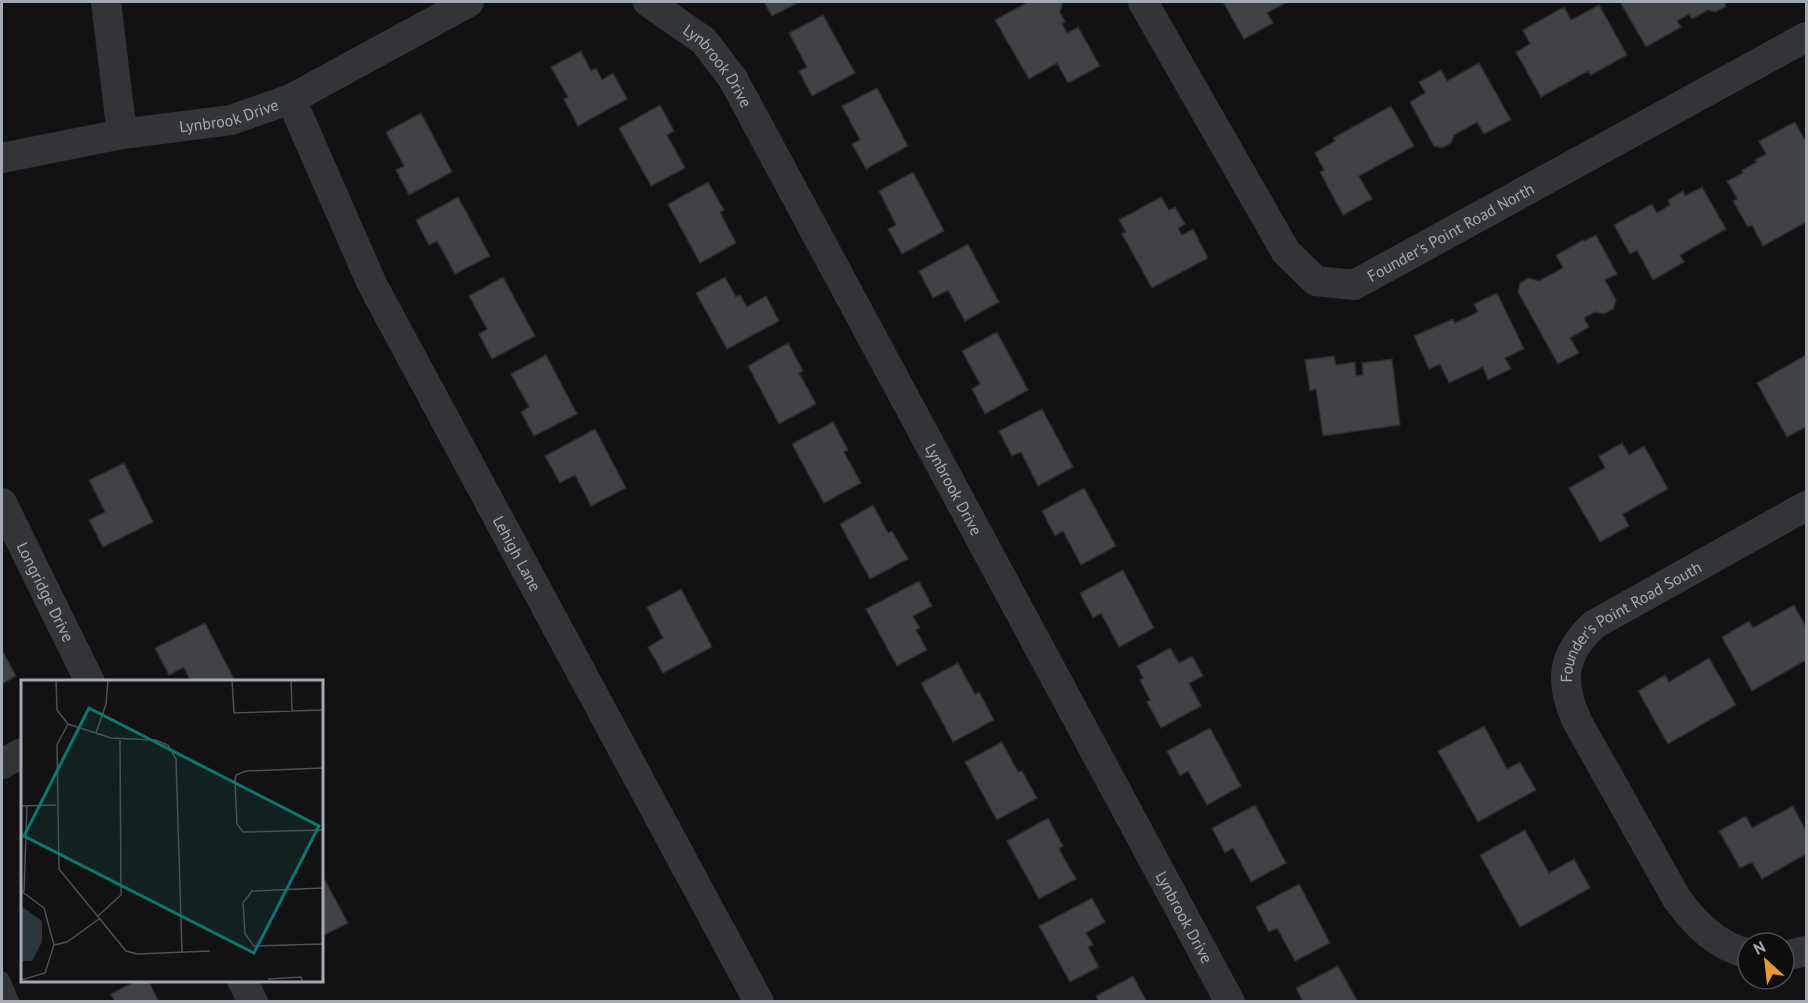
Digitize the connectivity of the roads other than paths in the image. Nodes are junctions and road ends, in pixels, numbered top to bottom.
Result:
1 (106, 2) edge
2 (470, 2) edge
3 (648, 2) edge
4 (1143, 2) edge
5 (1806, 37) edge
6 (291, 99) junction
7 (122, 134) junction
8 (2, 158) edge
9 (2, 503) edge
10 (1806, 506) edge
11 (89, 680) edge
12 (21, 754) edge
13 (2, 764) edge
14 (1736, 949) edge
15 (2, 979) edge
16 (243, 982) edge
17 (12, 1002) edge
18 (253, 1002) edge
19 (759, 1002) edge
20 (1230, 1002) edge

1 - 7 street
2 - 6 street, Lynbrook Drive
3 - 20 street, Lynbrook Drive
4 - 5 street, Founder's Point Road North
6 - 7 street, Lynbrook Drive
6 - 19 street, Lehigh Lane
7 - 8 street, Lynbrook Drive
9 - 11 street, Longridge Drive
10 - 14 street, Founder's Point Road South
12 - 13 street
15 - 17 lane
16 - 18 street

